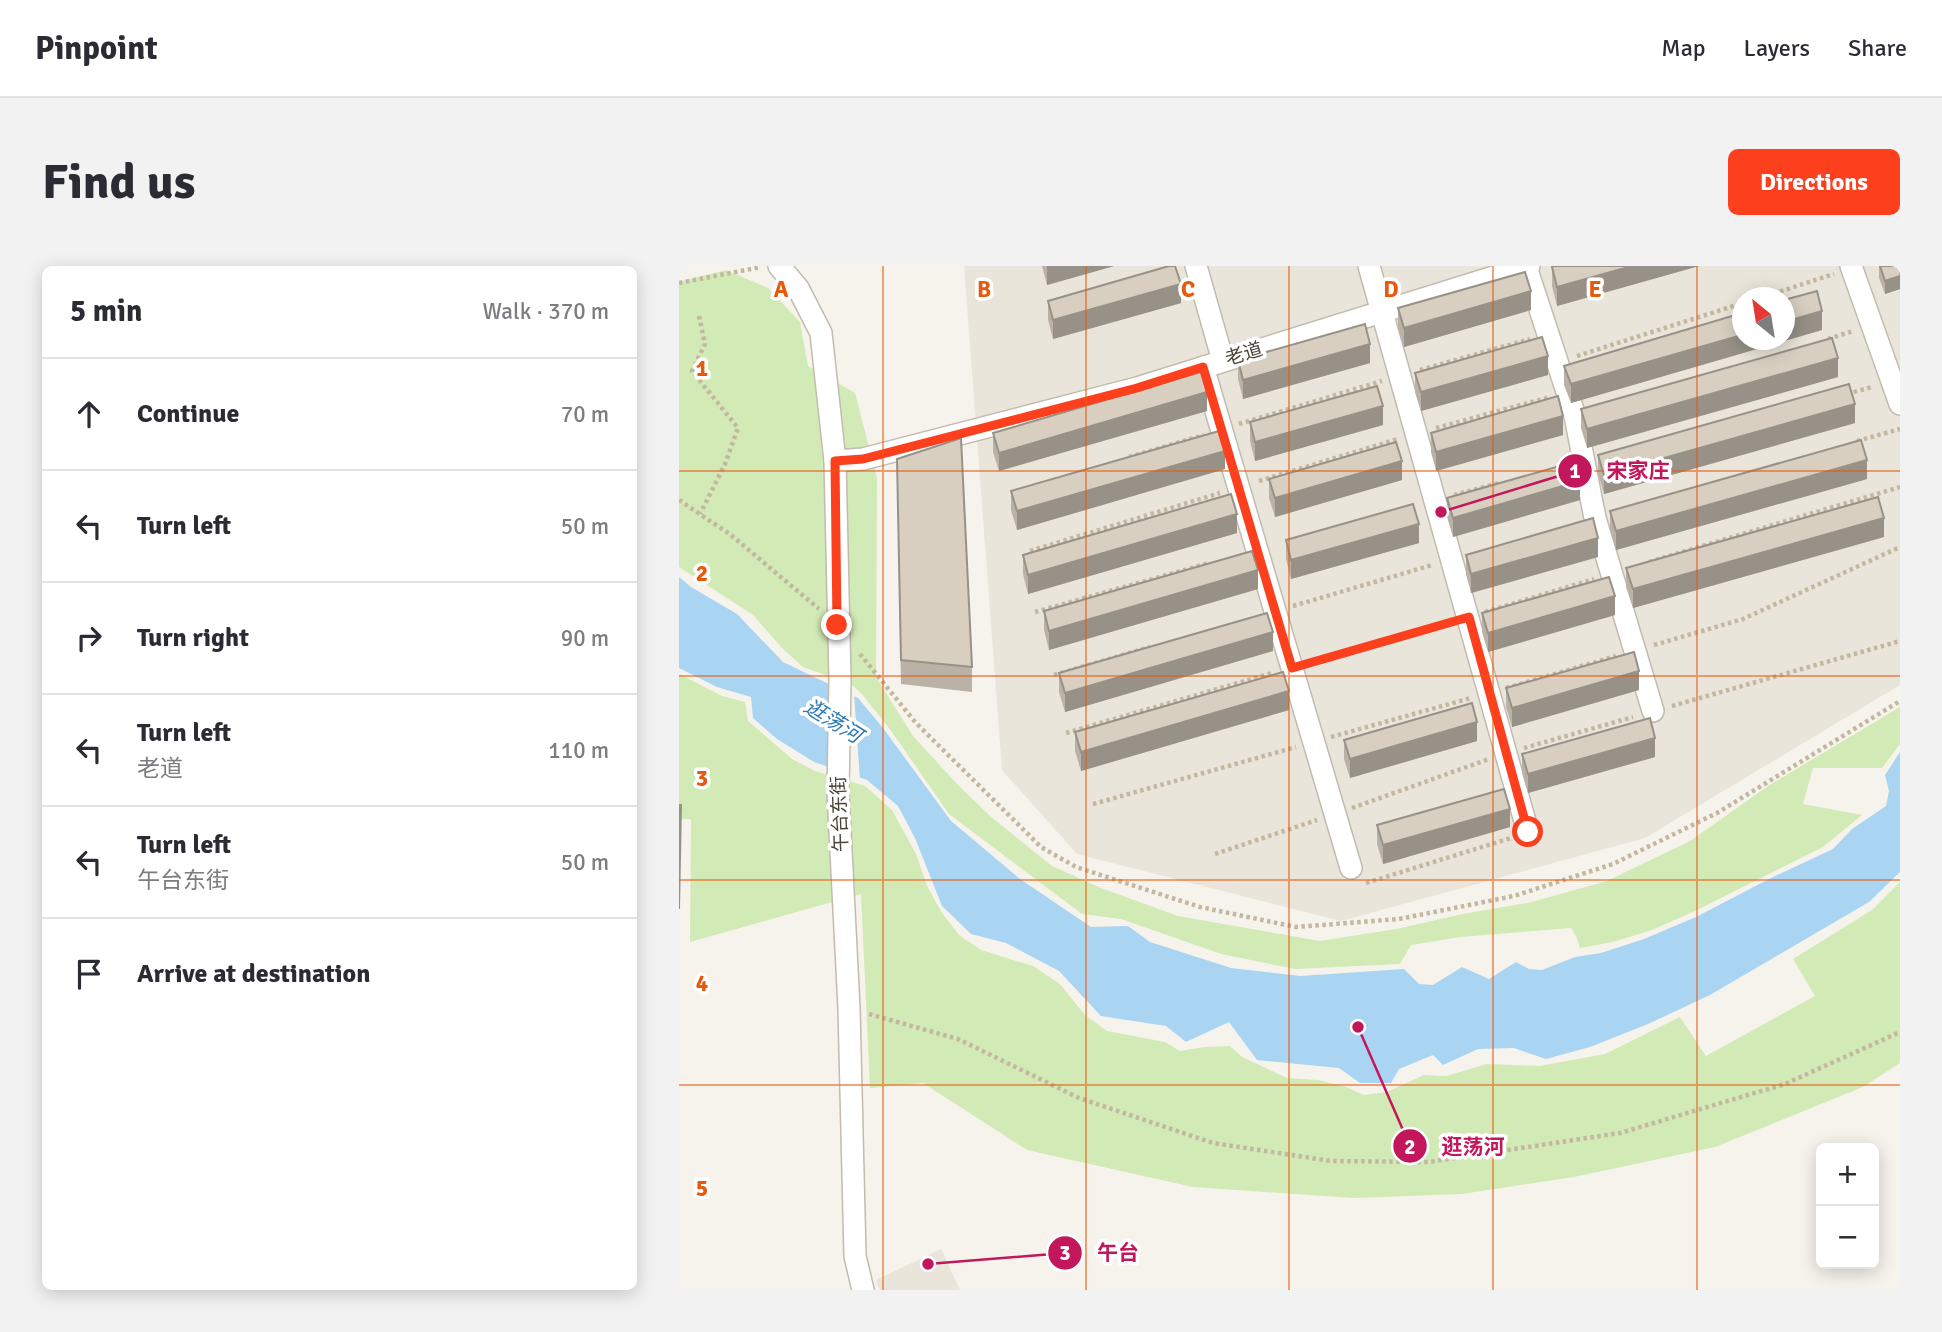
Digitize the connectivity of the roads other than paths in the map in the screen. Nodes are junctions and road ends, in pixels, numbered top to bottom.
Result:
1 (779, 266) edge
2 (1196, 266) edge
3 (1369, 266) edge
4 (1527, 266) edge
5 (1851, 267) edge
6 (1383, 311) junction
7 (1213, 364) junction
8 (1900, 404) edge
9 (835, 461) junction
10 (1653, 711) road end
11 (1528, 832) road end
12 (1351, 868) road end
13 (863, 1290) edge

1 - 9 street, 午台东街
2 - 7 street
3 - 6 street
4 - 6 street, 老道
4 - 10 street
5 - 8 street
6 - 7 street, 老道
6 - 11 street
7 - 9 street, 老道
7 - 12 street
9 - 13 street, 午台东街

